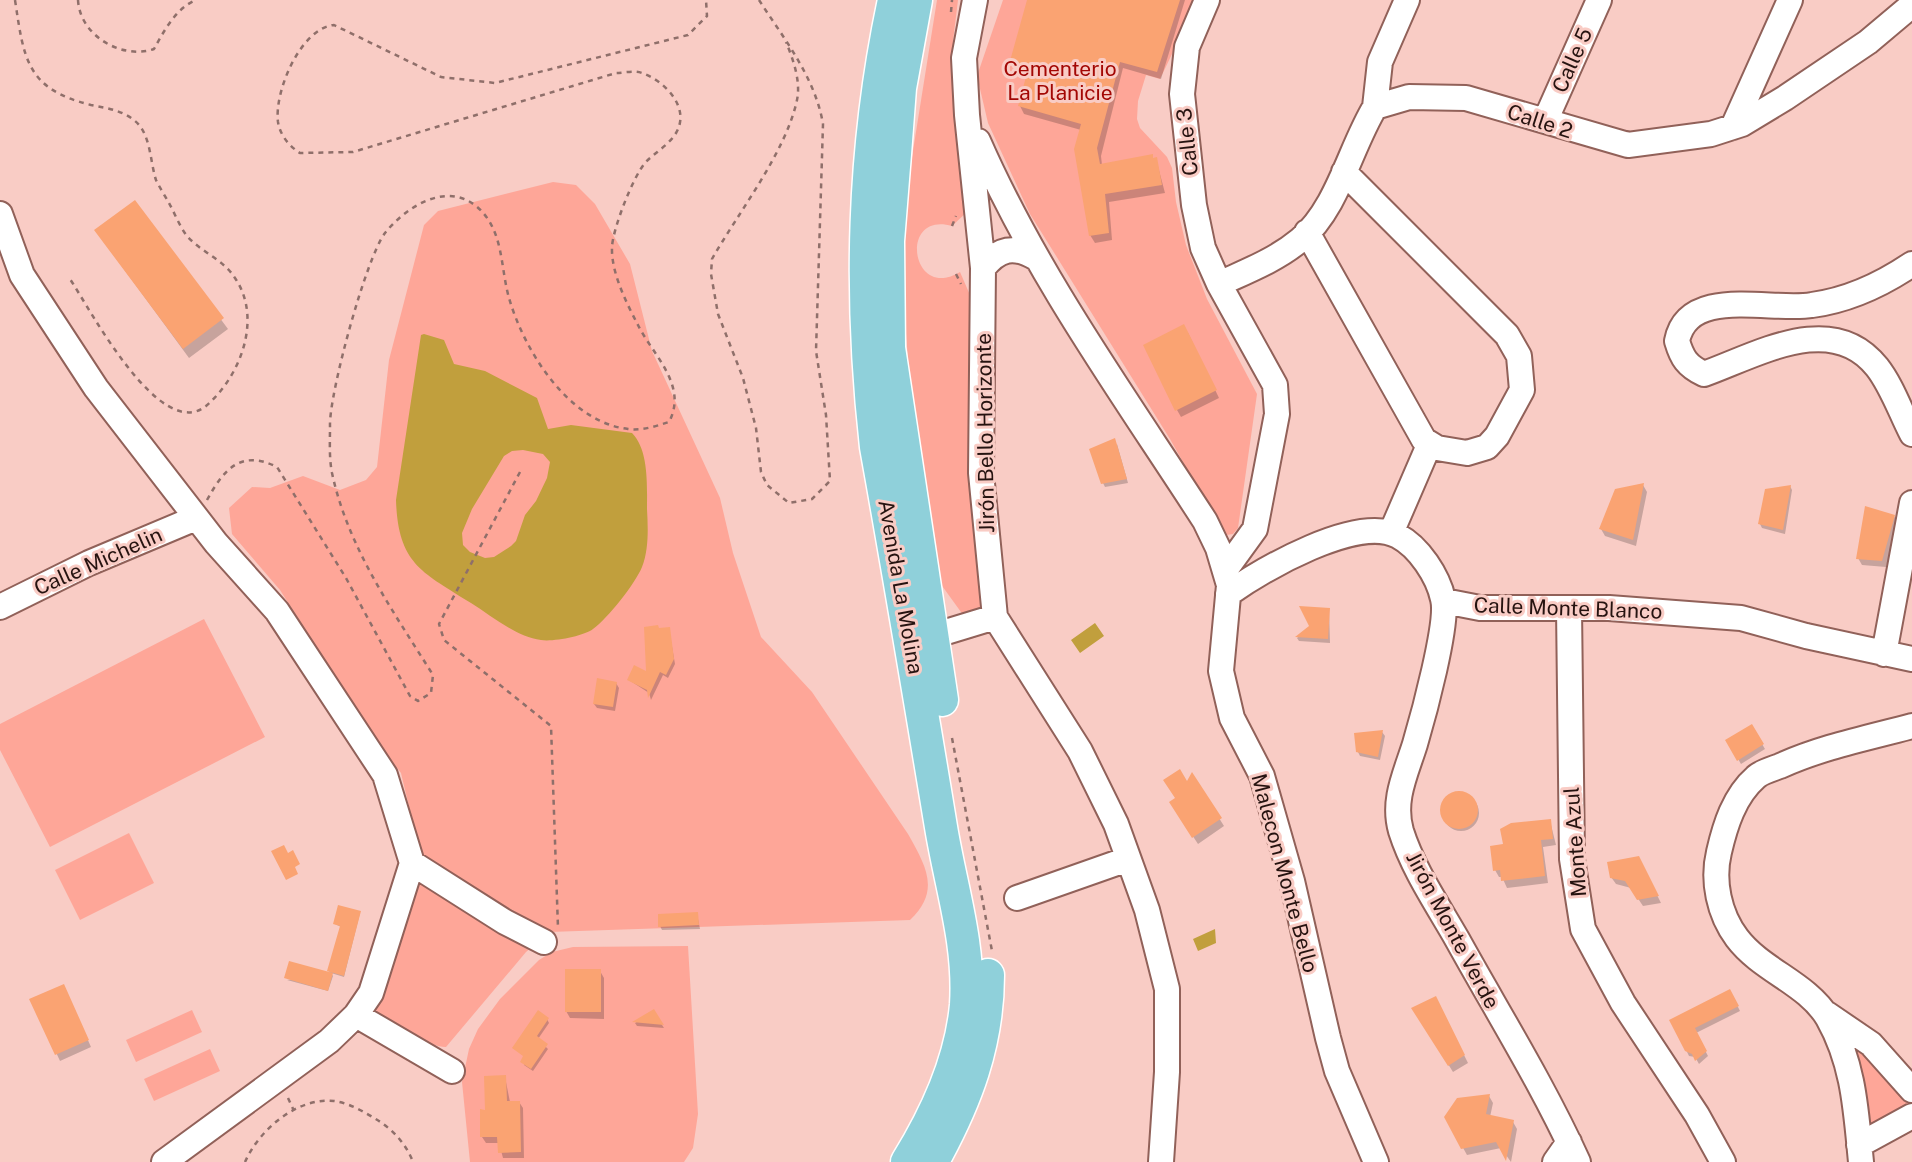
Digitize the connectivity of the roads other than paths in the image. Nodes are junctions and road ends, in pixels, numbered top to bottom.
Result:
1 (894, 0) edge
2 (916, 0) edge
3 (1207, 0) edge
4 (1408, 0) edge
5 (1599, 0) edge
6 (1790, 0) edge
7 (975, 1) edge
8 (1912, 5) edge
9 (1375, 107) junction
10 (967, 115) junction
11 (1546, 119) junction
12 (1733, 127) junction
13 (1344, 172) junction
14 (0, 214) edge
15 (1307, 232) junction
16 (1036, 258) junction
17 (1912, 264) edge
18 (983, 268) junction
19 (1219, 284) junction
20 (1912, 434) edge
21 (1429, 445) junction
22 (1912, 503) edge
23 (196, 518) junction
24 (1255, 529) junction
25 (1391, 533) junction
26 (1296, 554) junction
27 (1226, 569) junction
28 (1228, 594) junction
29 (1444, 601) junction
30 (0, 607) edge
31 (1569, 608) junction
32 (995, 617) junction
33 (921, 637) junction
34 (1912, 640) edge
35 (1884, 654) junction
36 (1912, 659) edge
37 (1912, 726) edge
38 (1128, 859) junction
39 (412, 863) junction
40 (1017, 898) dead end
41 (551, 936) road end
42 (1823, 1011) junction
43 (356, 1014) junction
44 (452, 1072) dead end
45 (1912, 1090) edge
46 (1912, 1116) edge
47 (1860, 1153) edge
48 (1567, 1155) edge
49 (1160, 1161) edge
50 (164, 1162) edge
51 (908, 1162) edge
52 (933, 1162) edge
53 (1376, 1162) edge
54 (1723, 1162) edge

1 - 33 main road, Avenida La Molina
2 - 33 main road, Avenida La Molina
3 - 19 street, Calle 3
4 - 9 street
5 - 11 street, Calle 5
6 - 12 street
7 - 10 street, Jirón Bello Horizonte
8 - 12 street, Calle 2
9 - 11 street, Calle 2
9 - 13 street
10 - 16 street, Malecon Monte Bello
10 - 18 street, Jirón Bello Horizonte
11 - 12 street, Calle 2
13 - 15 street
13 - 21 street
14 - 23 street
15 - 19 street
15 - 21 street
16 - 18 street
16 - 27 street, Malecon Monte Bello
17 - 20 street
18 - 32 street, Jirón Bello Horizonte
19 - 24 street, Calle 3
21 - 25 street
22 - 35 street
23 - 30 street, Calle Michelin
23 - 39 street
24 - 26 street
24 - 27 street
25 - 26 street
25 - 29 street, Calle Monte Blanco
26 - 28 street
27 - 28 street, Malecon Monte Bello
28 - 53 street, Malecon Monte Bello
29 - 31 street, Calle Monte Blanco
29 - 48 street, Jirón Monte Verde
31 - 35 street, Calle Monte Blanco
31 - 54 street, Monte Azul
32 - 33 street
32 - 38 street, Jirón Bello Horizonte
33 - 51 main road, Avenida La Molina
33 - 52 main road, Avenida La Molina
34 - 35 street
35 - 36 street, Calle Monte Blanco
37 - 42 street
38 - 40 street
38 - 49 street, Jirón Bello Horizonte
39 - 41 street
39 - 43 street
42 - 45 street
42 - 47 street
43 - 44 street
43 - 50 street
46 - 47 street

